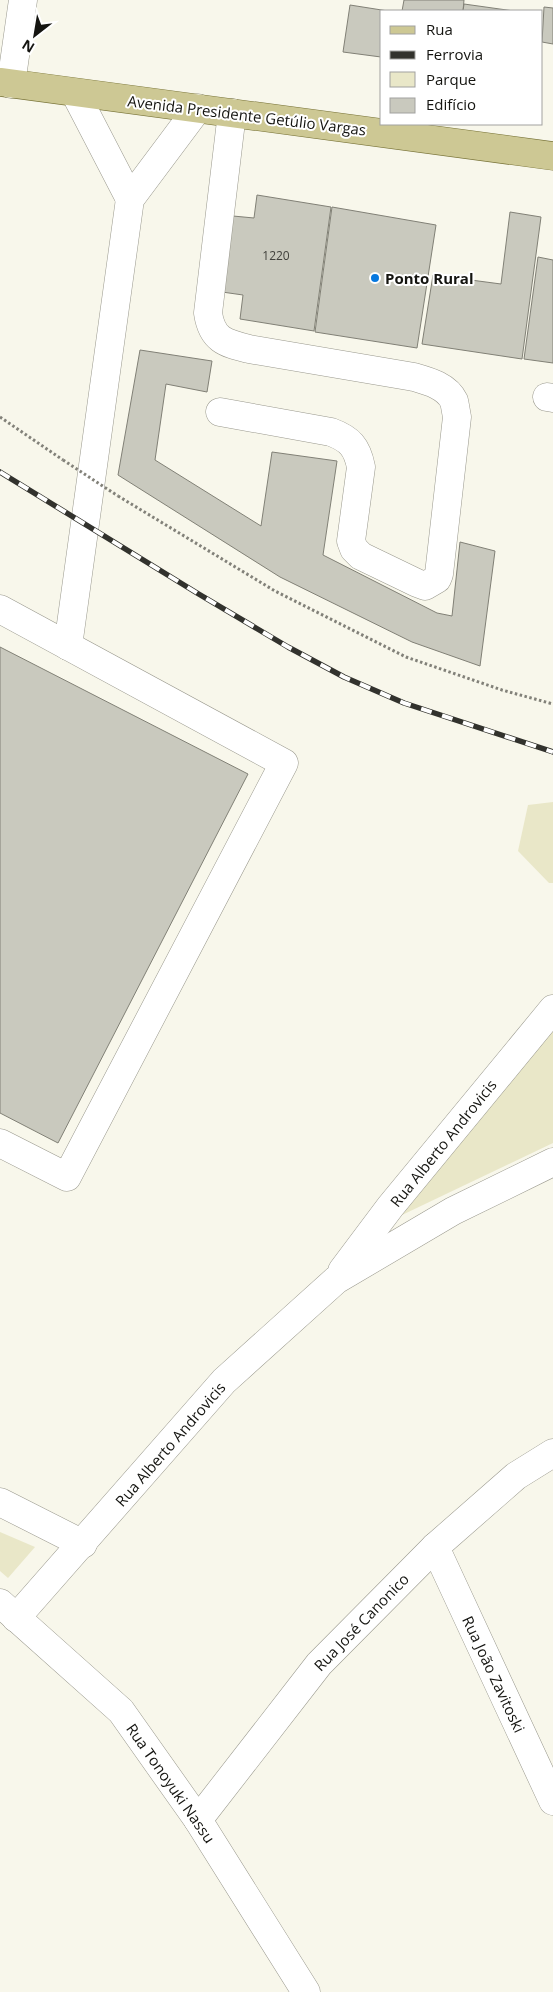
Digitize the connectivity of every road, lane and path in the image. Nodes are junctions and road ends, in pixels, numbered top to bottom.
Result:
1 (23, 0) edge
2 (5, 83) edge
3 (75, 93) junction
4 (198, 108) junction
5 (232, 113) junction
6 (553, 156) edge
7 (130, 198) junction
8 (220, 412) dead end
9 (0, 417) edge
10 (0, 609) edge
11 (68, 646) junction
12 (553, 704) edge
13 (553, 1009) edge
14 (0, 1143) edge
15 (553, 1162) edge
16 (336, 1280) junction
17 (553, 1453) edge
18 (0, 1502) edge
19 (82, 1544) junction
20 (435, 1547) junction
21 (8, 1611) edge
22 (553, 1801) edge
23 (198, 1820) junction
24 (306, 1992) edge

1 - 2 street
2 - 3 main road, Avenida Presidente Getúlio Vargas
3 - 4 main road, Avenida Presidente Getúlio Vargas
3 - 7 street
4 - 5 main road, Avenida Presidente Getúlio Vargas
4 - 7 street
5 - 6 main road, Avenida Presidente Getúlio Vargas
5 - 8 street
7 - 11 street
9 - 12 path, bridge
10 - 11 street
11 - 14 street
13 - 16 street, Rua Alberto Androvicis
15 - 16 street, Rua Alberto Androvicis
16 - 19 street, Rua Alberto Androvicis
17 - 20 street, Rua José Canonico
18 - 19 street
19 - 21 street, Rua Alberto Androvicis
20 - 22 street, Rua João Zavitoski
20 - 23 street, Rua José Canonico
21 - 23 street, Rua Tonoyuki Nassu
23 - 24 street, Rua Tonoyuki Nassu

